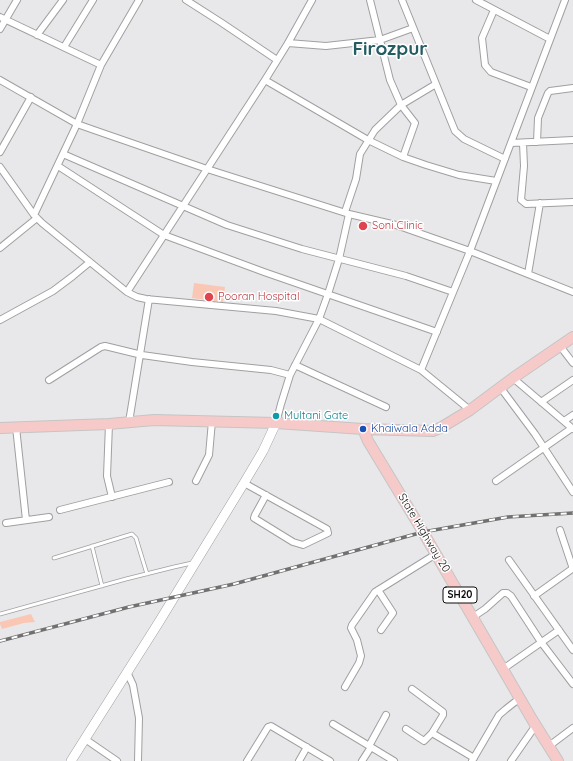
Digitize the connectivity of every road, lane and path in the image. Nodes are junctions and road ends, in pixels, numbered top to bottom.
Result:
1 (17, 0) edge
2 (62, 0) edge
3 (93, 0) edge
4 (139, 0) edge
5 (186, 0) edge
6 (312, 0) edge
7 (370, 0) edge
8 (402, 0) edge
9 (476, 0) edge
10 (565, 0) edge
11 (494, 10) junction
12 (3, 18) edge
13 (413, 28) junction
14 (0, 29) edge
15 (37, 35) junction
16 (380, 40) junction
17 (550, 40) junction
18 (288, 43) junction
19 (64, 47) junction
20 (277, 60) junction
21 (101, 65) junction
22 (0, 80) edge
23 (265, 80) junction
24 (436, 84) junction
25 (531, 87) junction
26 (573, 88) edge
27 (31, 97) junction
28 (401, 105) junction
29 (77, 124) junction
30 (368, 140) junction
31 (573, 140) edge
32 (537, 142) junction
33 (511, 143) junction
34 (523, 143) junction
35 (0, 152) edge
36 (63, 154) junction
37 (403, 157) junction
38 (505, 159) junction
39 (58, 166) junction
40 (0, 167) edge
41 (207, 169) junction
42 (496, 180) junction
43 (573, 202) edge
44 (540, 203) junction
45 (182, 206) junction
46 (347, 213) junction
47 (36, 216) junction
48 (164, 235) junction
49 (0, 248) edge
50 (470, 251) junction
51 (339, 258) junction
52 (90, 262) junction
53 (528, 274) junction
54 (127, 292) junction
55 (453, 292) junction
56 (573, 292) edge
57 (328, 294) junction
58 (149, 299) junction
59 (319, 319) junction
60 (0, 320) edge
61 (436, 332) junction
62 (573, 337) edge
63 (560, 346) junction
64 (140, 355) junction
65 (573, 363) edge
66 (295, 365) junction
67 (421, 370) junction
68 (290, 374) junction
69 (513, 378) junction
70 (49, 380) dead end
71 (573, 380) edge
72 (500, 387) junction
73 (541, 402) junction
74 (386, 407) dead end
75 (470, 410) junction
76 (573, 415) edge
77 (212, 421) junction
78 (564, 421) junction
79 (129, 422) junction
80 (276, 422) junction
81 (109, 424) junction
82 (16, 427) junction
83 (0, 428) edge
84 (363, 429) junction
85 (573, 429) edge
86 (544, 448) junction
87 (196, 481) dead end
88 (496, 481) dead end
89 (169, 482) dead end
90 (244, 483) junction
91 (573, 492) edge
92 (266, 495) junction
93 (112, 497) junction
94 (60, 510) dead end
95 (48, 517) dead end
96 (26, 520) junction
97 (6, 523) dead end
98 (560, 530) dead end
99 (92, 546) junction
100 (436, 554) junction
101 (54, 558) dead end
102 (509, 560) dead end
103 (194, 563) junction
104 (147, 574) junction
105 (102, 586) junction
106 (378, 590) junction
107 (534, 596) junction
108 (0, 614) edge
109 (473, 617) junction
110 (381, 630) dead end
111 (559, 630) junction
112 (541, 642) junction
113 (573, 650) edge
114 (503, 669) junction
115 (127, 672) junction
116 (573, 684) edge
117 (345, 687) dead end
118 (412, 689) dead end
119 (520, 698) junction
120 (386, 715) dead end
121 (333, 724) dead end
122 (536, 725) junction
123 (573, 728) edge
124 (406, 729) dead end
125 (432, 732) junction
126 (85, 739) junction
127 (370, 746) junction
128 (549, 746) junction
129 (307, 747) junction
130 (473, 759) edge
131 (71, 761) edge
132 (117, 761) edge
133 (138, 761) edge
134 (246, 761) edge
135 (299, 761) edge
136 (330, 761) edge
137 (362, 761) edge
138 (394, 761) edge
139 (511, 761) edge
140 (558, 761) edge

1 - 12 street
2 - 15 street
3 - 19 street
4 - 21 street
5 - 20 street
6 - 18 street
7 - 16 street
8 - 13 street
9 - 11 street
10 - 17 street
11 - 17 street
11 - 25 street
12 - 14 street
12 - 15 street
13 - 16 street
13 - 24 street
15 - 19 street
16 - 18 street
16 - 28 street
17 - 25 street
18 - 20 street
19 - 21 street
20 - 23 street
21 - 29 street
22 - 27 street
23 - 30 street
23 - 41 street
24 - 28 street
24 - 38 street
25 - 33 street
26 - 32 street
27 - 29 street
27 - 35 street
28 - 30 street
28 - 37 street
29 - 36 street
29 - 41 street
30 - 37 street
30 - 46 street
31 - 32 street
32 - 34 street
33 - 34 street
33 - 38 street
34 - 44 street
36 - 39 street
36 - 45 street
37 - 42 street
38 - 42 street
39 - 47 street
39 - 48 street
40 - 47 street
41 - 45 street
41 - 46 street
42 - 50 street
43 - 44 street
44 - 53 street
45 - 48 street
45 - 51 street
46 - 50 street
46 - 51 street
47 - 49 street
47 - 52 street
48 - 54 street
48 - 57 street
50 - 53 street
50 - 55 street
51 - 55 street
51 - 57 street
52 - 54 street
52 - 60 street
53 - 56 street
54 - 58 street
55 - 61 street
57 - 59 street
57 - 61 street
58 - 59 street
58 - 64 street
59 - 66 street
59 - 67 street
61 - 67 street
62 - 63 main road
63 - 65 street
63 - 69 main road
64 - 68 street
64 - 70 street
64 - 79 street
66 - 68 street
66 - 74 street
67 - 75 street
68 - 80 street
69 - 72 main road
69 - 73 street
71 - 73 street
72 - 75 main road
72 - 86 street
73 - 78 street
75 - 84 main road
76 - 78 street
77 - 79 main road
77 - 80 main road
77 - 87 street
78 - 85 street
79 - 81 main road
80 - 84 main road
80 - 90 street
81 - 82 main road
81 - 93 street
82 - 83 main road
82 - 96 street
84 - 100 main road, State Highway 20 / SH20
85 - 86 street
86 - 88 street
86 - 91 street
89 - 93 street
90 - 92 street
90 - 103 street
92 - 92 street
93 - 94 street
95 - 96 street
96 - 97 street
98 - 107 street
99 - 101 lane
99 - 104 lane
99 - 105 lane
100 - 106 street
100 - 109 main road, State Highway 20 / SH20
102 - 107 street
103 - 104 lane
103 - 115 street
104 - 105 lane
105 - 108 lane
106 - 110 street
106 - 117 street
107 - 111 street
109 - 112 street
109 - 114 main road, State Highway 20 / SH20
111 - 112 street
111 - 113 street
112 - 114 street
112 - 116 street
114 - 119 main road, State Highway 20 / SH20
115 - 126 street
115 - 133 street
118 - 125 street
119 - 122 main road, State Highway 20 / SH20
119 - 130 street
120 - 127 street
121 - 127 street
122 - 128 main road, State Highway 20 / SH20
122 - 139 street
123 - 128 street
124 - 125 street
125 - 130 street
126 - 131 street
126 - 132 street
127 - 137 street
127 - 138 street
128 - 140 main road, State Highway 20 / SH20
129 - 134 street
129 - 135 street
129 - 136 street

